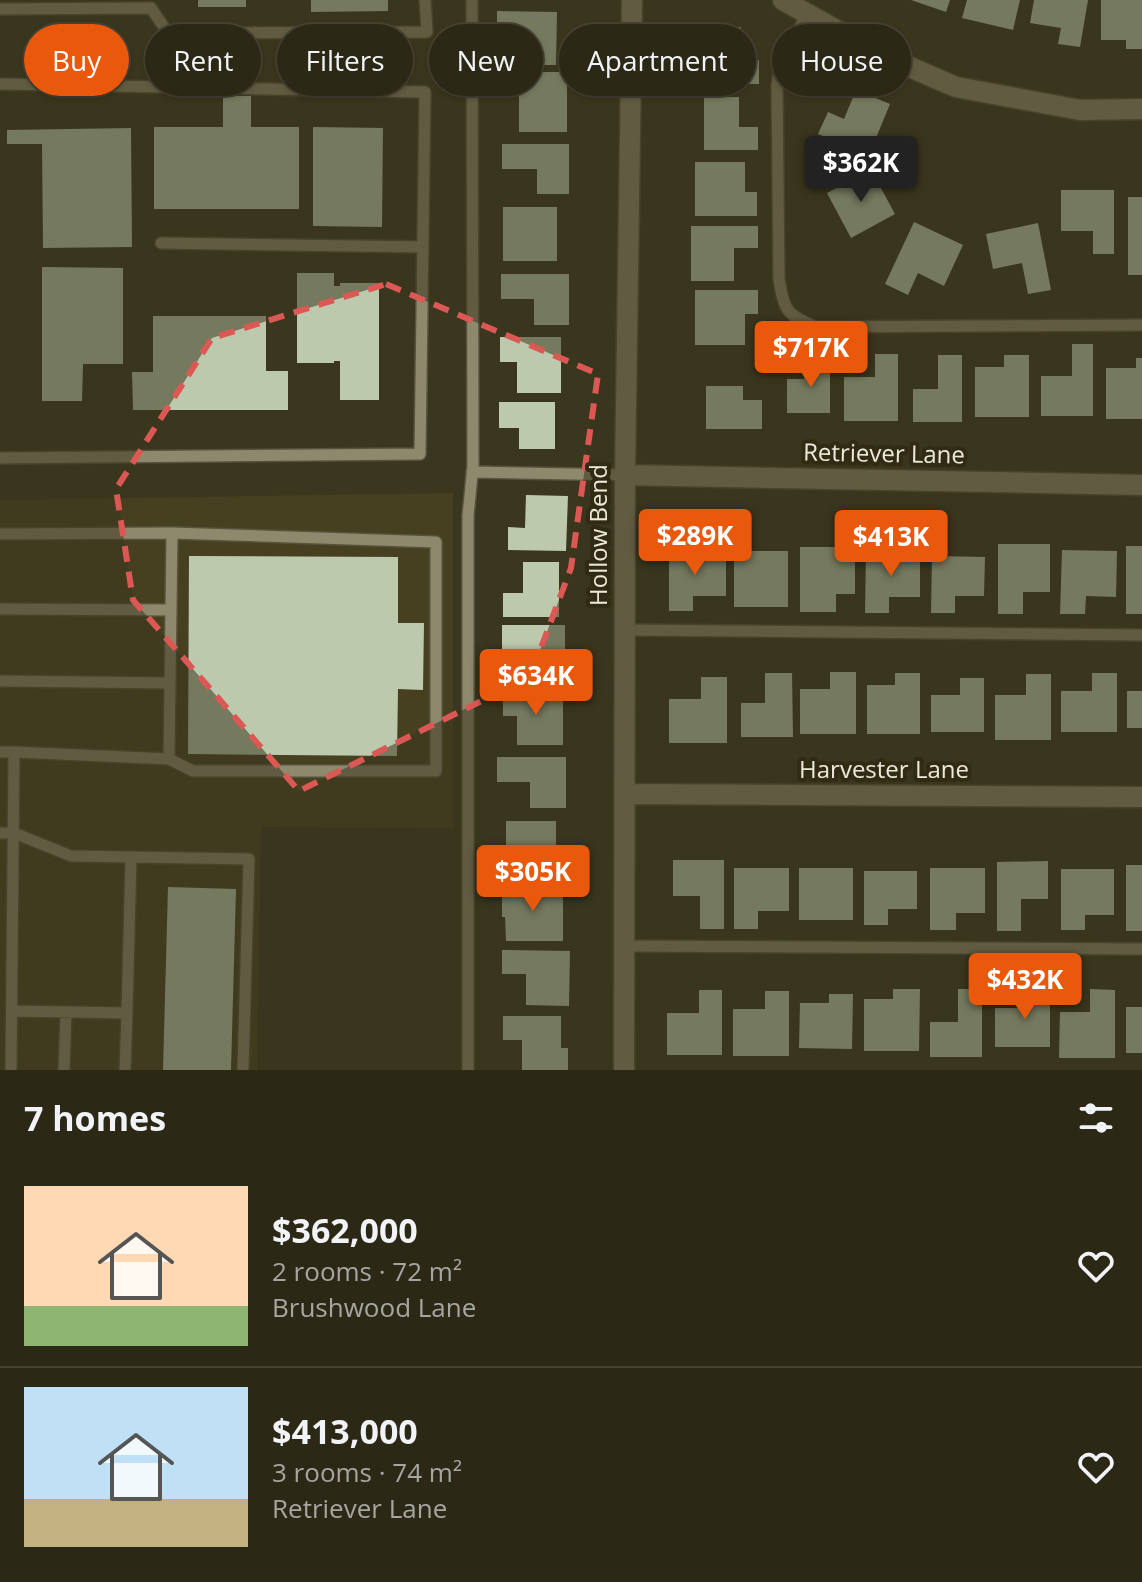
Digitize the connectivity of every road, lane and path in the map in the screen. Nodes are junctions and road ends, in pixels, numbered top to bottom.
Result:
1 (425, 0) edge
2 (472, 0) edge
3 (632, 0) edge
4 (783, 0) edge
5 (0, 9) edge
6 (807, 13) junction
7 (162, 24) edge
8 (261, 33) edge
9 (0, 84) edge
10 (145, 86) edge
11 (261, 89) edge
12 (1142, 109) edge
13 (161, 243) dead end
14 (423, 247) junction
15 (1142, 325) edge
16 (0, 458) edge
17 (472, 472) junction
18 (625, 475) junction
19 (1142, 485) edge
20 (172, 533) junction
21 (0, 534) edge
22 (0, 609) edge
23 (171, 610) junction
24 (625, 630) junction
25 (1142, 635) edge
26 (0, 681) edge
27 (170, 683) junction
28 (0, 752) edge
29 (14, 752) junction
30 (169, 759) junction
31 (625, 794) junction
32 (1142, 797) edge
33 (0, 833) edge
34 (14, 833) junction
35 (131, 857) junction
36 (624, 946) junction
37 (1142, 949) edge
38 (6, 961) edge
39 (12, 1011) junction
40 (66, 1012) junction
41 (127, 1013) junction
42 (11, 1070) edge
43 (64, 1070) edge
44 (125, 1070) edge
45 (243, 1070) edge
46 (468, 1070) edge
47 (624, 1070) edge

1 - 8 lane
2 - 17 lane
3 - 18 street, Hollow Bend
4 - 6 street
5 - 7 lane
6 - 12 street
6 - 15 lane
9 - 10 lane
11 - 14 lane
13 - 14 lane
14 - 16 lane
17 - 18 lane
17 - 46 lane
18 - 19 street, Retriever Lane
18 - 24 street, Hollow Bend
20 - 21 lane
20 - 23 lane
20 - 30 lane
22 - 23 lane
23 - 27 lane
24 - 25 lane
24 - 31 street, Hollow Bend
26 - 27 lane
27 - 30 lane
28 - 29 lane
29 - 30 lane
29 - 34 lane
31 - 32 street, Harvester Lane
31 - 36 street, Hollow Bend
33 - 34 lane
34 - 35 lane
34 - 38 lane
35 - 41 lane
35 - 45 lane
36 - 37 lane
36 - 47 street, Hollow Bend
38 - 39 lane
39 - 40 lane
39 - 42 lane
40 - 41 lane
40 - 43 lane
41 - 44 lane

